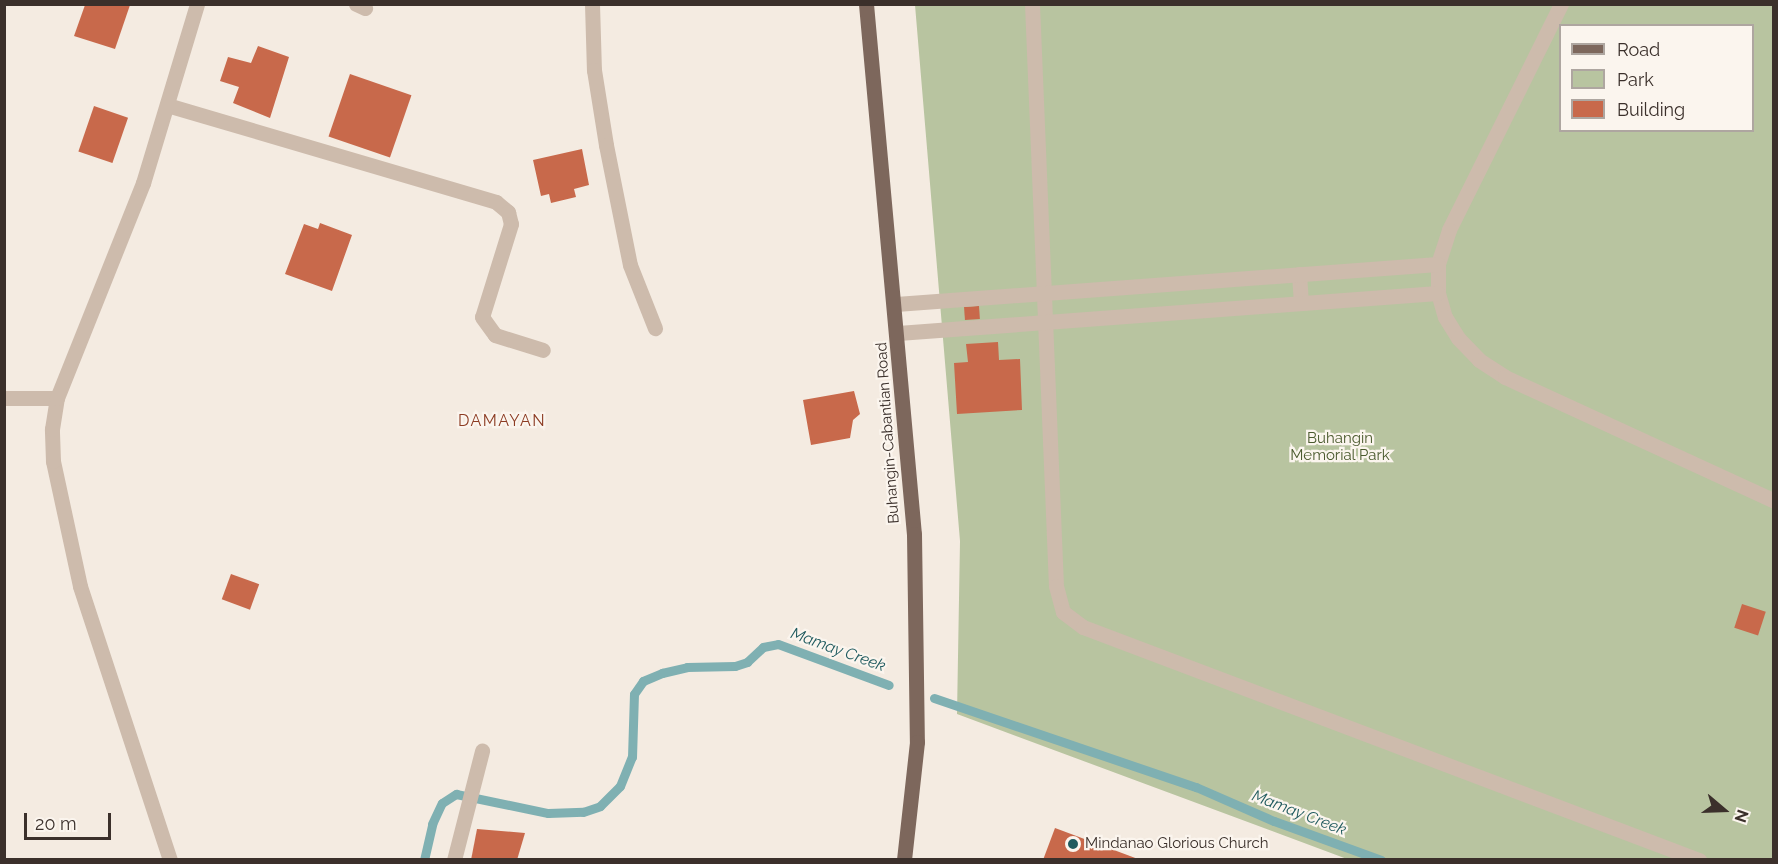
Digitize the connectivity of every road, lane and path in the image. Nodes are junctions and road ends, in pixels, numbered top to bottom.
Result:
1 (197, 4) edge
2 (592, 4) edge
3 (866, 4) edge
4 (1032, 4) edge
5 (1561, 4) edge
6 (167, 105) junction
7 (1438, 264) junction
8 (1299, 274) junction
9 (1181, 283) junction
10 (1438, 292) junction
11 (1044, 293) junction
12 (1301, 303) junction
13 (896, 304) junction
14 (1183, 311) junction
15 (1046, 322) junction
16 (655, 328) dead end
17 (898, 333) junction
18 (543, 350) dead end
19 (4, 398) edge
20 (57, 398) junction
21 (1773, 501) edge
22 (482, 751) dead end
23 (170, 860) edge
24 (454, 860) edge
25 (904, 860) edge
26 (1699, 860) edge

1 - 6 street
2 - 16 street
3 - 13 main road, Buhangin-Cabantian Road
4 - 11 street
5 - 7 street
6 - 18 street
6 - 20 street
7 - 8 street
7 - 10 street
8 - 9 street
8 - 12 street
9 - 11 street
9 - 14 street
10 - 12 street
10 - 21 street
11 - 13 street
11 - 15 street
12 - 14 street
13 - 17 main road, Buhangin-Cabantian Road
14 - 15 street
15 - 17 street
15 - 26 street
17 - 25 main road, Buhangin-Cabantian Road
19 - 20 street
20 - 23 street
22 - 24 street

